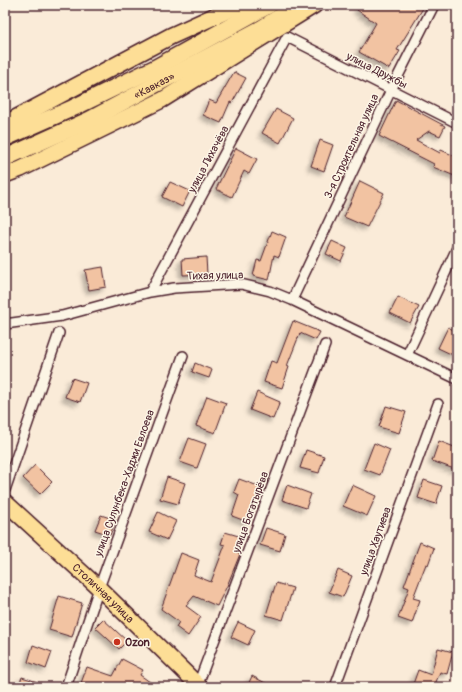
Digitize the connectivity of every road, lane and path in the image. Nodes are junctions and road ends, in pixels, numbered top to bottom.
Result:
1 (239, 5) edge
2 (256, 5) edge
3 (269, 5) edge
4 (299, 5) edge
5 (315, 5) edge
6 (434, 5) edge
7 (287, 37) joint
8 (391, 90) junction
9 (457, 123) edge
10 (5, 124) edge
11 (5, 138) edge
12 (5, 158) edge
13 (5, 175) edge
14 (457, 248) edge
15 (150, 292) junction
16 (292, 300) junction
17 (5, 324) edge
18 (59, 333) dead end
19 (325, 345) dead end
20 (407, 355) junction
21 (183, 356) dead end
22 (457, 379) edge
23 (438, 404) dead end
24 (5, 490) edge
25 (5, 502) edge
26 (99, 588) junction
27 (198, 686) edge
28 (66, 687) edge
29 (335, 687) edge

1 - 10 highway
2 - 10 main road
3 - 11 highway, «Кавказ»
4 - 12 highway, «Кавказ»
5 - 13 main road
6 - 8 street, 3-я Строительная улица
7 - 8 street, улица Дружбы
7 - 15 street, улица Лихачёва
8 - 9 street, улица Дружбы
8 - 16 street, 3-я Строительная улица
14 - 20 street
15 - 16 street, Тихая улица
15 - 17 street, Тихая улица
16 - 20 street, Тихая улица
18 - 24 street
19 - 27 street, улица Богатырёва
20 - 22 street, Тихая улица
21 - 26 street, улица Сулунбека-Хаджи Евлоева
23 - 29 street, улица Хаутиева
25 - 26 main road, Столичная улица
26 - 27 main road, Столичная улица
26 - 28 street, улица Сулунбека-Хаджи Евлоева

